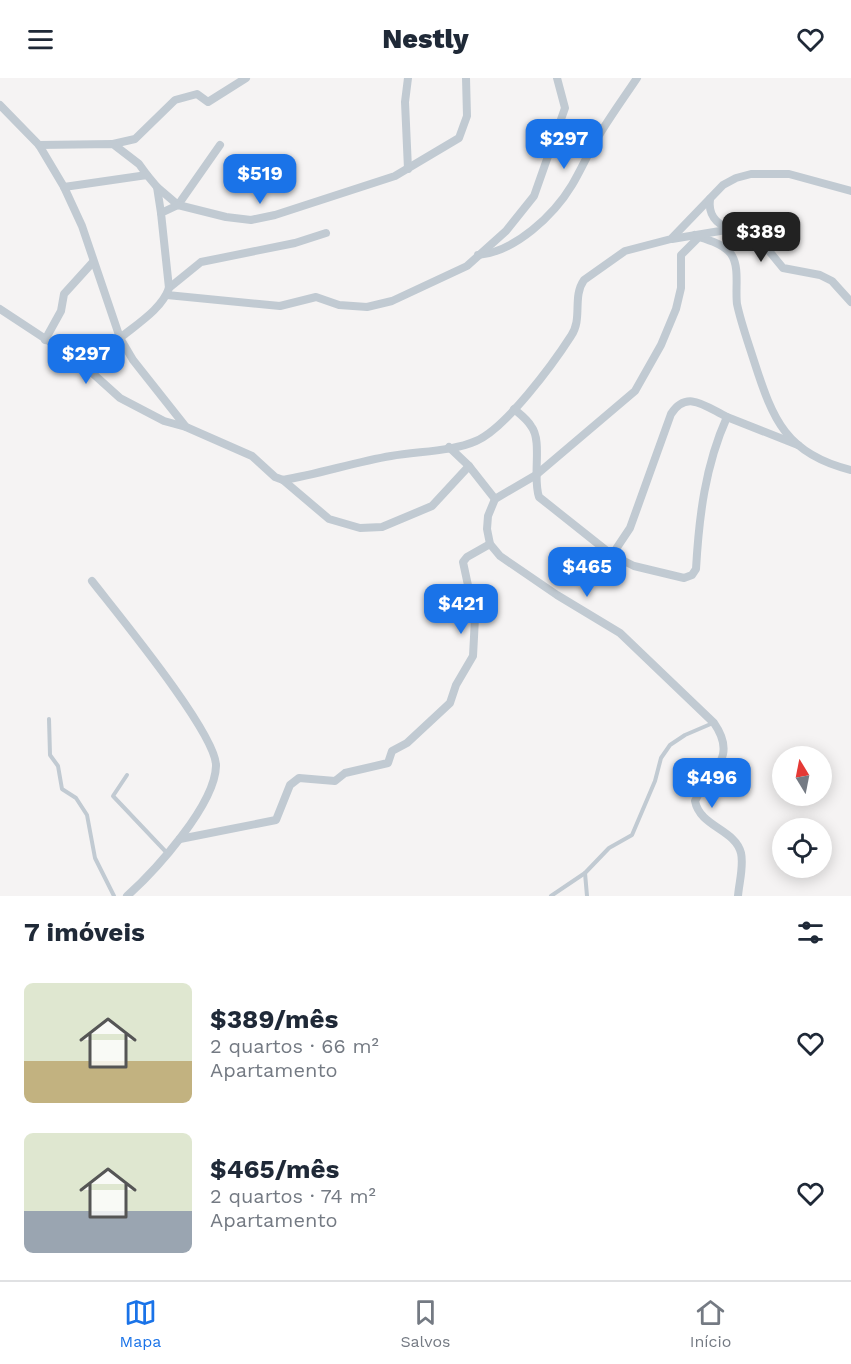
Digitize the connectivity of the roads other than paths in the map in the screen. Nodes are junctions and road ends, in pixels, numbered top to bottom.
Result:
1 (246, 78) edge
2 (408, 78) edge
3 (466, 78) edge
4 (557, 78) edge
5 (637, 78) edge
6 (0, 105) edge
7 (113, 144) junction
8 (39, 145) junction
9 (220, 145) dead end
10 (408, 169) junction
11 (147, 175) junction
12 (64, 187) junction
13 (157, 187) junction
14 (851, 191) edge
15 (710, 198) junction
16 (178, 205) junction
17 (161, 213) junction
18 (732, 229) junction
19 (326, 233) dead end
20 (696, 236) junction
21 (671, 239) junction
22 (478, 255) junction
23 (93, 262) junction
24 (168, 292) junction
25 (851, 303) edge
26 (0, 310) edge
27 (120, 338) junction
28 (45, 340) junction
29 (514, 409) junction
30 (727, 417) junction
31 (186, 427) junction
32 (798, 445) junction
33 (449, 447) junction
34 (469, 466) junction
35 (851, 470) edge
36 (536, 475) junction
37 (283, 480) junction
38 (495, 500) junction
39 (490, 543) junction
40 (612, 555) junction
41 (92, 581) dead end
42 (49, 718) dead end
43 (714, 723) junction
44 (127, 775) dead end
45 (180, 838) junction
46 (168, 854) junction
47 (585, 873) junction
48 (114, 896) edge
49 (127, 896) edge
50 (552, 896) edge
51 (587, 896) edge
52 (738, 896) edge

1 - 7 street
2 - 10 street
3 - 10 street
4 - 22 street
5 - 22 street
6 - 8 street
7 - 8 street
7 - 11 street
8 - 12 street
9 - 16 street
10 - 16 street
11 - 12 street
11 - 13 street
12 - 23 street
13 - 16 street
13 - 17 street
14 - 15 street
15 - 18 street
15 - 21 street
16 - 17 street
17 - 24 street
18 - 20 street
18 - 25 street
19 - 24 street
20 - 21 street
20 - 32 street
20 - 36 street
21 - 29 street
22 - 24 street
23 - 27 street
23 - 28 street
24 - 27 street
26 - 28 street
27 - 31 street
28 - 31 street
29 - 33 street
29 - 36 street
30 - 32 street
30 - 40 street
30 - 40 street
31 - 37 street
32 - 35 street
33 - 34 street
33 - 37 street
34 - 37 street
34 - 38 street
36 - 38 street
36 - 40 street
38 - 39 street
39 - 43 street
39 - 45 street
41 - 45 street
42 - 48 lane
43 - 47 lane
43 - 52 street
44 - 46 lane
45 - 46 street
46 - 49 street
47 - 50 lane
47 - 51 lane

